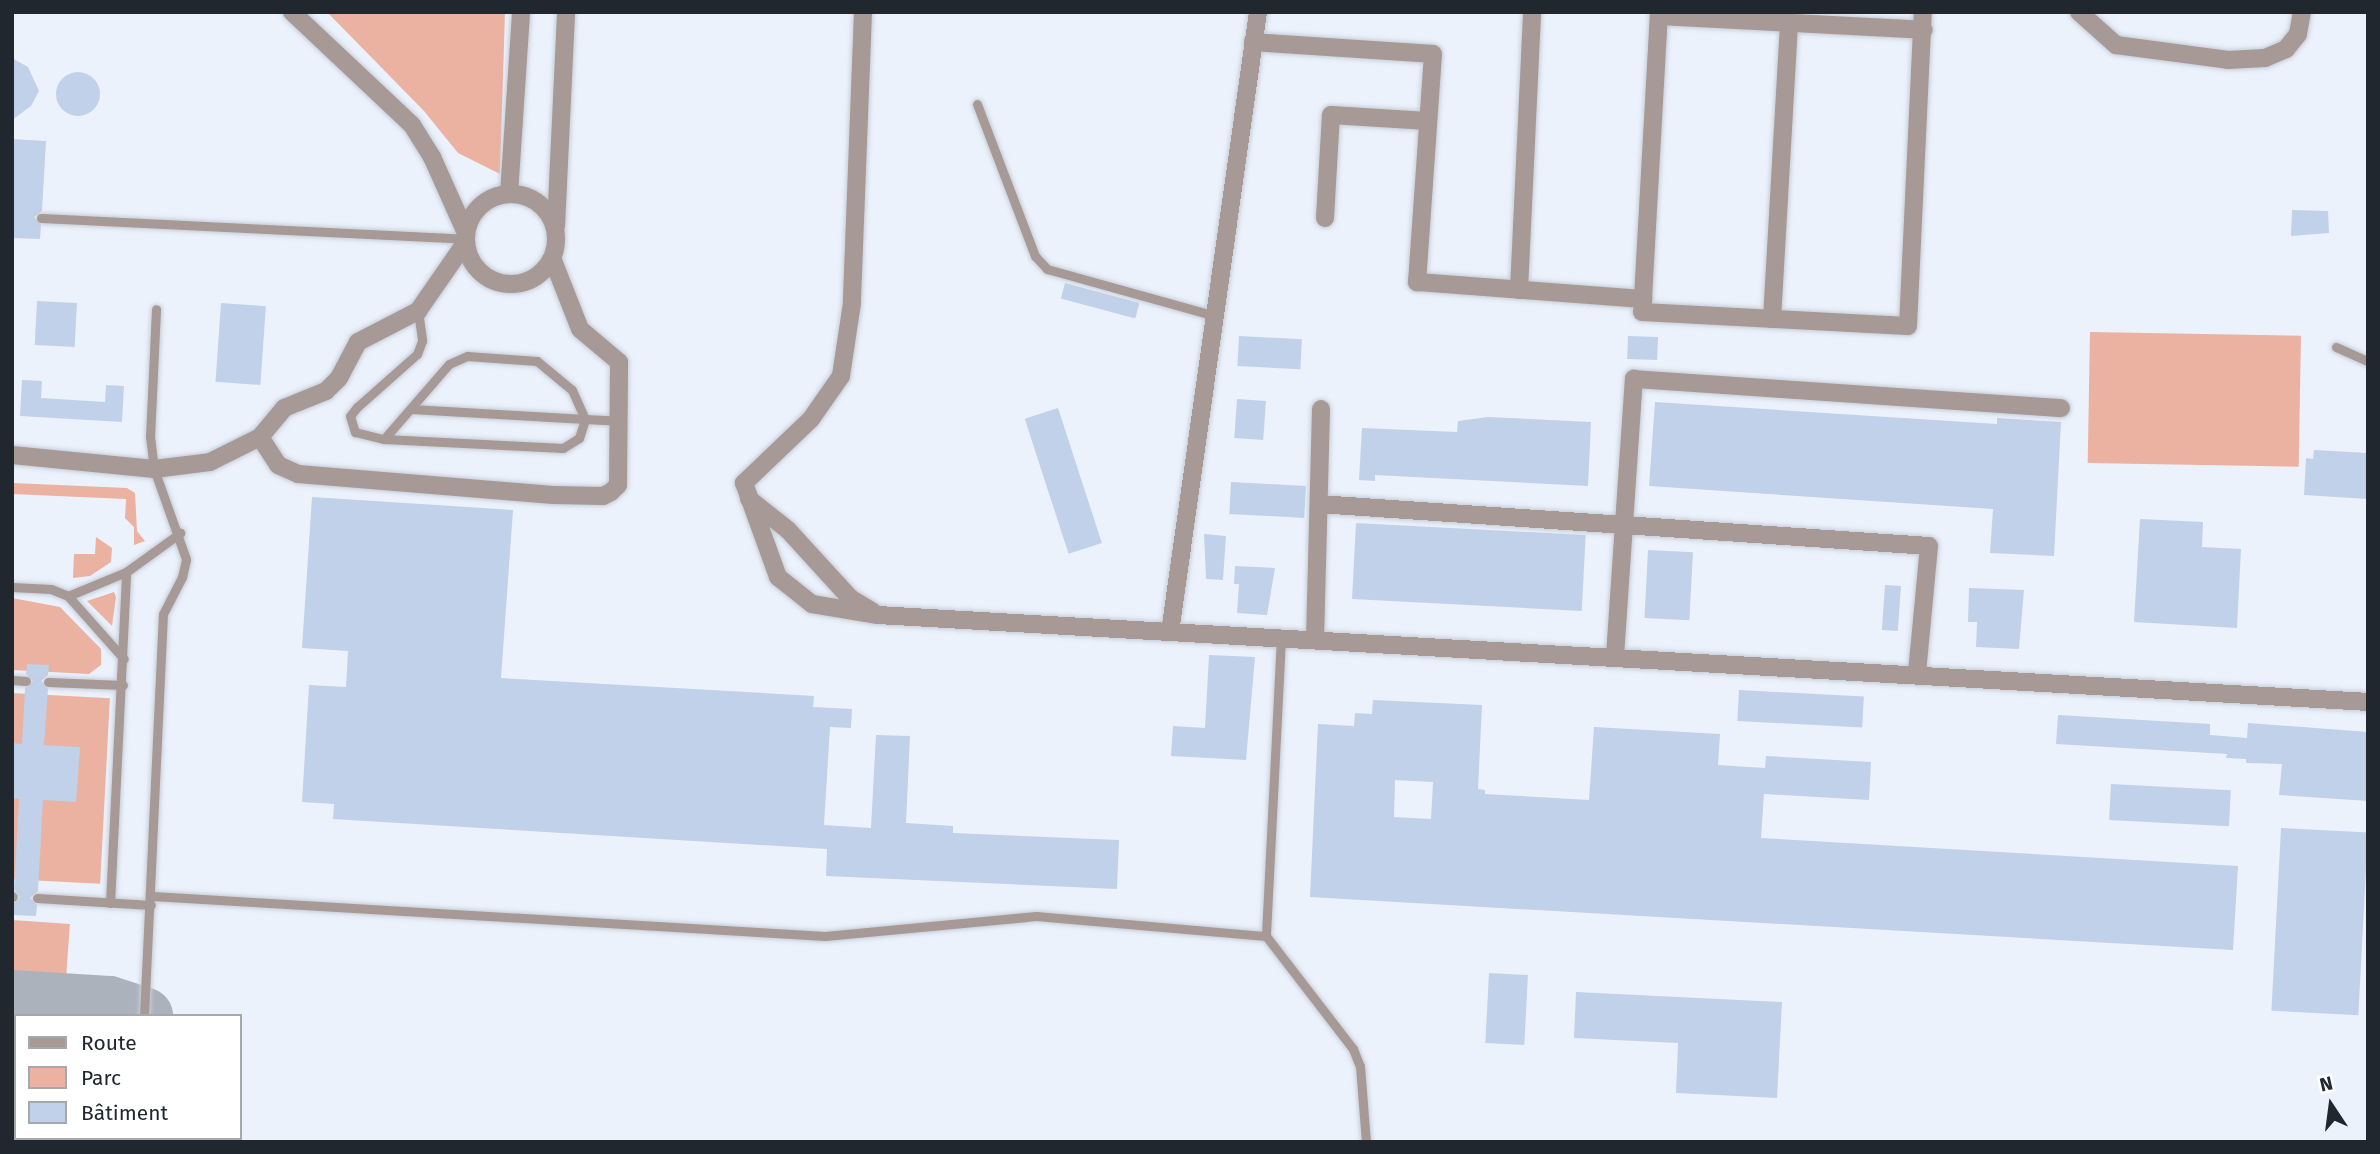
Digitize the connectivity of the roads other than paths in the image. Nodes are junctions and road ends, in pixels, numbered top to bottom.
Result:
1 (292, 12) edge
2 (521, 12) edge
3 (566, 12) edge
4 (863, 12) edge
5 (1258, 12) edge
6 (1532, 12) edge
7 (2079, 12) edge
8 (2302, 12) edge
9 (1659, 14) edge
10 (1924, 21) edge
11 (1789, 23) junction
12 (1253, 42) junction
13 (977, 104) dead end
14 (1428, 121) junction
15 (509, 194) junction
16 (41, 218) dead end
17 (1325, 218) dead end
18 (555, 229) junction
19 (466, 238) junction
20 (552, 258) junction
21 (1519, 290) junction
22 (1643, 299) junction
23 (156, 309) dead end
24 (418, 311) junction
25 (1212, 315) junction
26 (1772, 319) junction
27 (2336, 347) dead end
28 (2368, 361) edge
29 (2061, 408) dead end
30 (411, 409) junction
31 (1321, 409) dead end
32 (584, 419) junction
33 (619, 421) junction
34 (260, 437) junction
35 (384, 439) junction
36 (12, 455) edge
37 (154, 469) junction
38 (748, 499) junction
39 (1319, 504) junction
40 (1624, 525) junction
41 (180, 533) junction
42 (126, 572) junction
43 (12, 587) edge
44 (68, 596) junction
45 (878, 615) junction
46 (1170, 632) junction
47 (1280, 638) junction
48 (1315, 639) junction
49 (1615, 656) junction
50 (124, 659) junction
51 (1917, 673) junction
52 (12, 680) edge
53 (26, 681) dead end
54 (48, 682) dead end
55 (123, 685) junction
56 (2368, 702) edge
57 (37, 898) dead end
58 (152, 901) junction
59 (110, 903) junction
60 (1266, 936) junction
61 (144, 1014) edge
62 (1366, 1142) edge

1 - 19 street
2 - 15 street
3 - 18 street
4 - 38 street
5 - 12 street
6 - 21 street
7 - 8 street
9 - 11 street
9 - 22 street
10 - 11 street
10 - 26 street
11 - 26 street
12 - 14 street
12 - 25 street
13 - 25 lane
14 - 17 street
14 - 21 street
15 - 18 street
15 - 19 street
16 - 19 lane
18 - 20 street
19 - 20 street
19 - 24 street
20 - 33 street
21 - 22 street
22 - 26 street
23 - 37 lane
24 - 34 street
24 - 35 lane
25 - 46 street
27 - 28 lane
29 - 40 street
30 - 32 lane
30 - 32 lane
30 - 35 lane
31 - 39 street
32 - 33 lane
32 - 35 lane
33 - 34 street
34 - 37 street
36 - 37 street
37 - 41 lane
38 - 45 street
38 - 45 street
39 - 40 street
39 - 48 street
40 - 49 street
40 - 51 street
41 - 42 lane
41 - 58 lane
42 - 44 lane
42 - 50 lane
43 - 44 lane
44 - 50 lane
45 - 46 street
46 - 47 street
47 - 48 street
47 - 60 lane
48 - 49 street
49 - 51 street
50 - 55 lane
51 - 56 street
52 - 53 lane
54 - 55 lane
55 - 59 lane
57 - 59 lane
58 - 59 lane
58 - 60 lane
58 - 61 lane
60 - 62 lane

